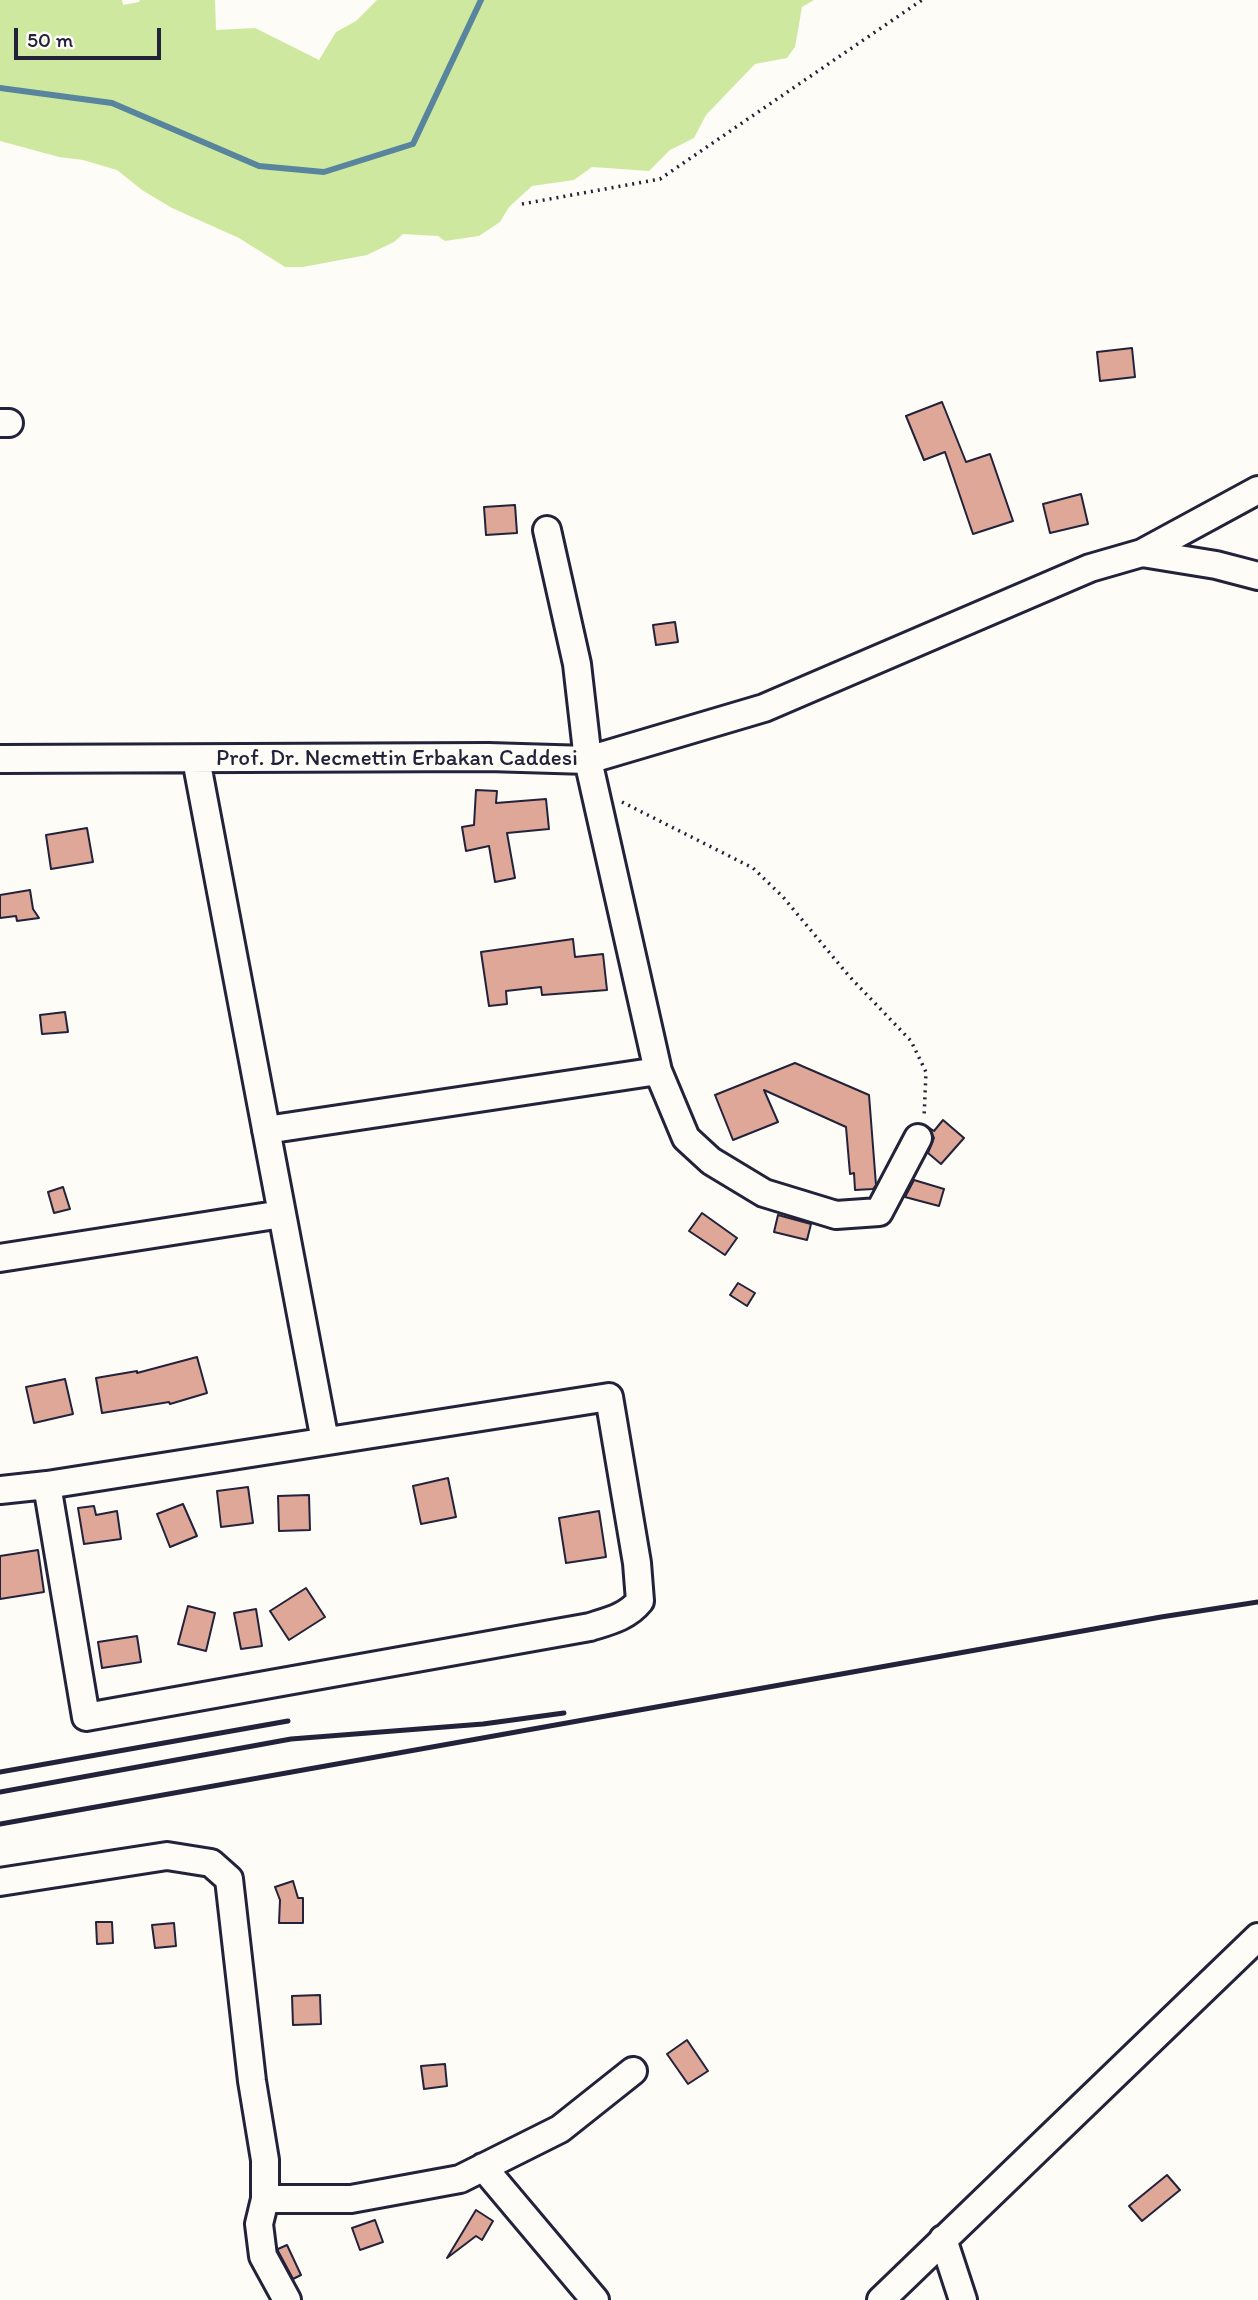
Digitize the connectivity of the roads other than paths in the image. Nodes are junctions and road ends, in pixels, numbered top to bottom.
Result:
1 (1258, 490) edge
2 (547, 530) dead end
3 (1142, 553) junction
4 (1258, 576) edge
5 (0, 759) edge
6 (196, 759) junction
7 (588, 760) junction
8 (658, 1071) junction
9 (266, 1130) junction
10 (918, 1138) road end
11 (282, 1214) junction
12 (0, 1258) edge
13 (325, 1441) junction
14 (47, 1486) junction
15 (0, 1490) edge
16 (0, 1882) edge
17 (1258, 1937) edge
18 (633, 2071) dead end
19 (483, 2167) junction
20 (265, 2199) junction
21 (943, 2239) junction
22 (287, 2300) edge
23 (596, 2300) edge
24 (881, 2300) edge
25 (963, 2300) edge

1 - 3 street
2 - 7 street
3 - 4 street, Prof. Dr. Necmettin Erbakan Caddesi
3 - 7 street, Prof. Dr. Necmettin Erbakan Caddesi
5 - 6 street, Prof. Dr. Necmettin Erbakan Caddesi
6 - 7 street, Prof. Dr. Necmettin Erbakan Caddesi
6 - 9 street
7 - 8 street
8 - 9 street
8 - 10 street
9 - 11 street
11 - 12 street
11 - 13 street
13 - 14 street
13 - 14 street
14 - 15 street
16 - 20 street
17 - 21 street
18 - 19 street
19 - 20 street
19 - 23 street
20 - 22 street
21 - 24 street
21 - 25 street

